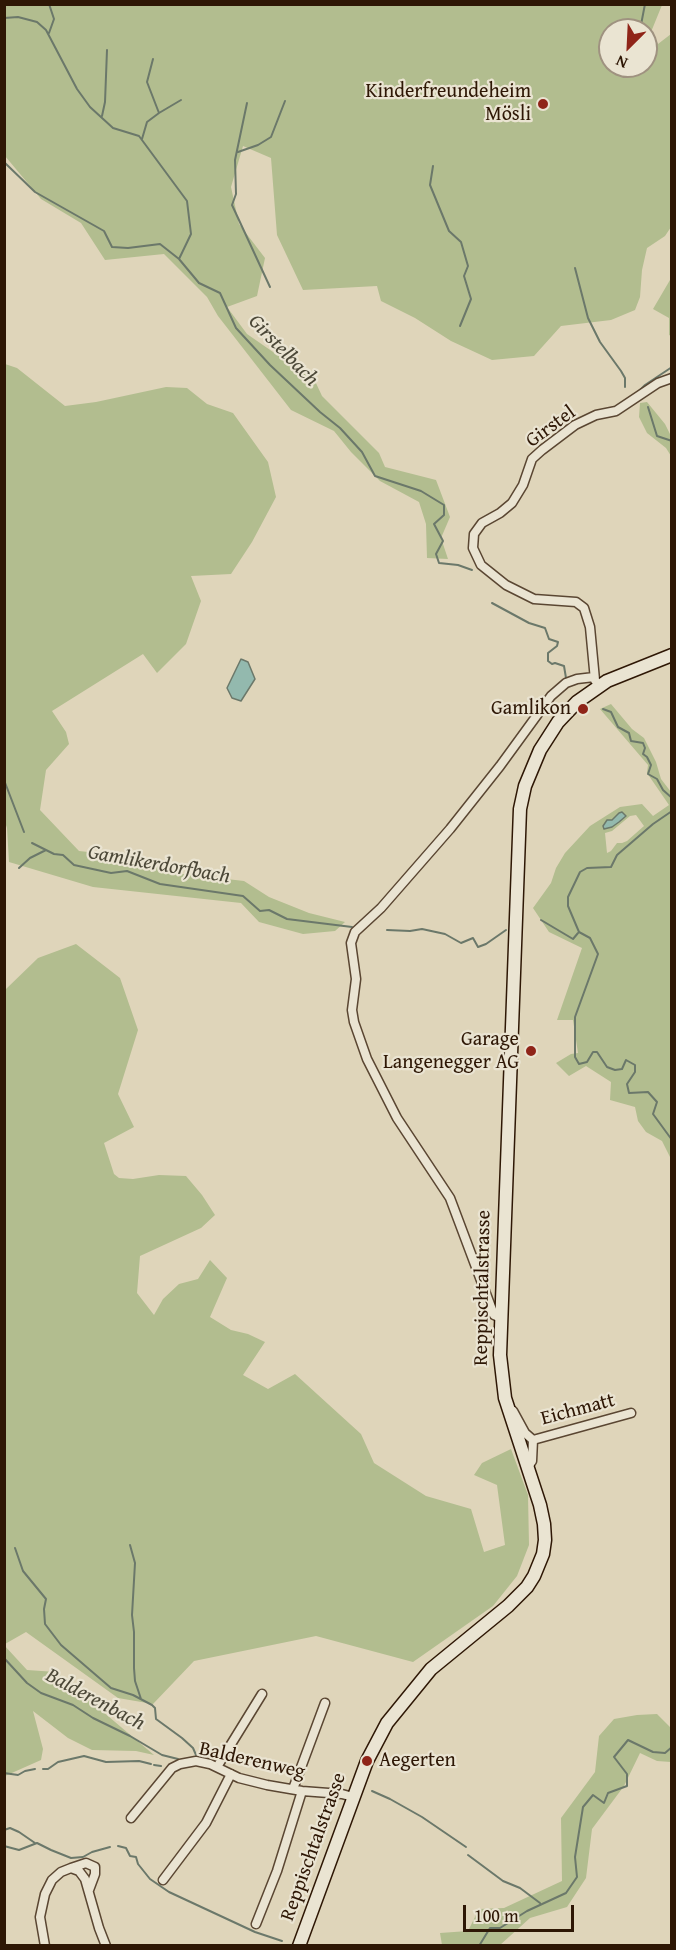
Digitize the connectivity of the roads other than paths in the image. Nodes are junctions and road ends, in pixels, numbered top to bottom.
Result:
1 (672, 378) edge
2 (672, 655) edge
3 (595, 682) junction
4 (501, 1318) junction
5 (508, 1407) junction
6 (631, 1413) dead end
7 (533, 1440) junction
8 (528, 1467) junction
9 (262, 1694) dead end
10 (325, 1703) dead end
11 (218, 1767) junction
12 (231, 1774) junction
13 (298, 1790) junction
14 (353, 1797) junction
15 (131, 1818) dead end
16 (72, 1868) junction
17 (164, 1880) dead end
18 (89, 1890) junction
19 (256, 1924) dead end
20 (45, 1946) edge
21 (106, 1946) edge
22 (299, 1946) edge

1 - 3 street, Girstel
2 - 3 main road, Reppischtalstrasse
3 - 4 main road, Reppischtalstrasse
3 - 4 street
4 - 5 main road, Reppischtalstrasse
5 - 7 street, Eichmatt
5 - 8 main road, Reppischtalstrasse
6 - 7 street, Eichmatt
7 - 8 street, Eichmatt
8 - 14 main road, Reppischtalstrasse
9 - 11 street
10 - 13 street
11 - 12 street, Balderenweg
11 - 15 street, Balderenweg
12 - 13 street, Balderenweg
12 - 17 street
13 - 14 street, Balderenweg
13 - 19 street
14 - 22 main road, Reppischtalstrasse
16 - 18 street
16 - 18 street
16 - 20 street
18 - 21 street

